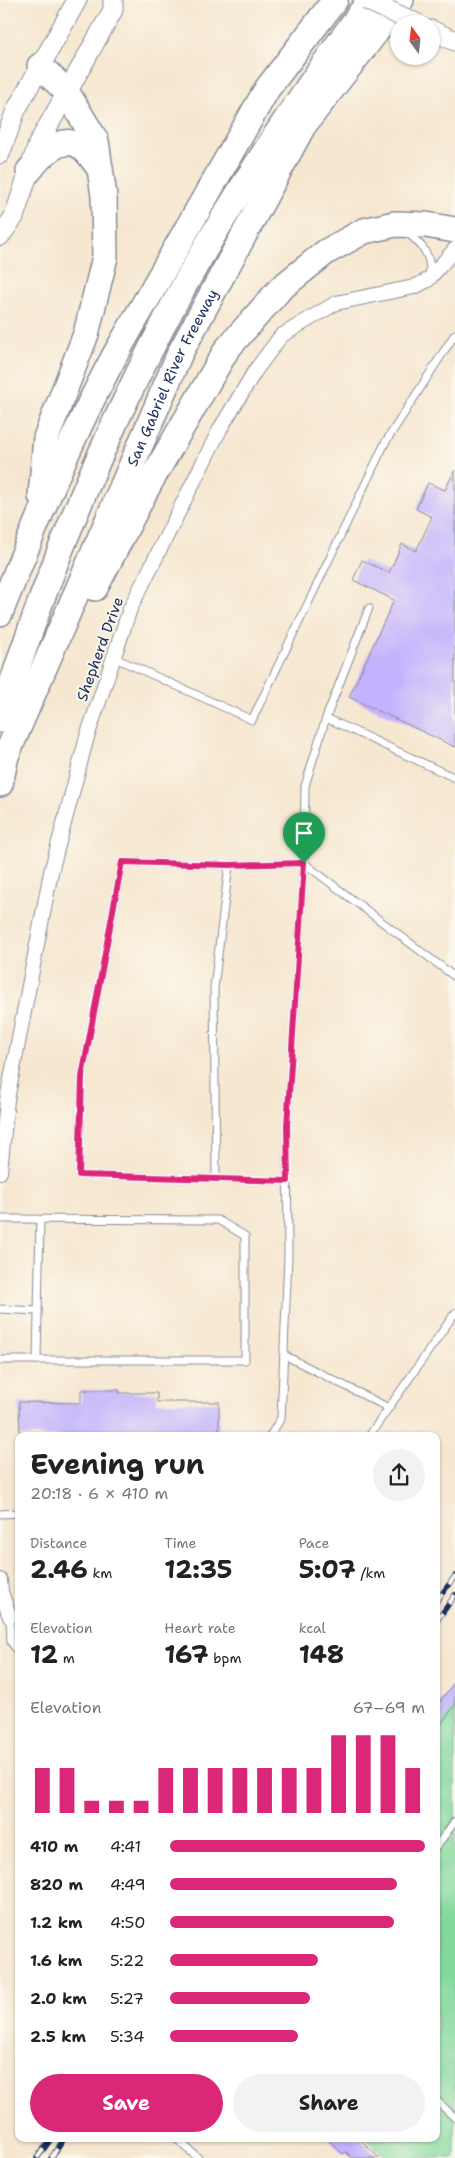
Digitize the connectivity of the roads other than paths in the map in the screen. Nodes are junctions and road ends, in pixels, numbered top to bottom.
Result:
1 (77, 0) edge
2 (335, 0) edge
3 (368, 0) edge
4 (401, 0) edge
5 (116, 3) edge
6 (399, 15) edge
7 (440, 34) edge
8 (454, 40) edge
9 (40, 66) junction
10 (66, 91) junction
11 (0, 154) edge
12 (100, 168) junction
13 (29, 171) junction
14 (395, 224) junction
15 (455, 230) edge
16 (0, 236) edge
17 (455, 249) edge
18 (428, 280) junction
19 (455, 334) edge
20 (115, 355) junction
21 (40, 512) junction
22 (369, 608) dead end
23 (0, 613) edge
24 (113, 657) junction
25 (0, 684) edge
26 (326, 718) junction
27 (0, 720) edge
28 (6, 756) junction
29 (455, 778) edge
30 (0, 784) edge
31 (304, 863) junction
32 (229, 865) junction
33 (455, 977) edge
34 (0, 1172) edge
35 (216, 1179) junction
36 (288, 1181) junction
37 (0, 1219) edge
38 (40, 1221) junction
39 (0, 1309) edge
40 (38, 1311) junction
41 (455, 1313) edge
42 (284, 1356) junction
43 (0, 1360) edge
44 (38, 1360) junction
45 (389, 1408) junction
46 (273, 1432) edge
47 (372, 1432) edge
48 (15, 1513) edge
49 (0, 1514) edge
50 (0, 1580) edge
51 (10, 1617) joint
52 (15, 1648) edge
53 (455, 1821) edge
54 (440, 1842) edge
55 (440, 2104) edge
56 (455, 2118) edge
57 (180, 2142) edge
58 (198, 2158) edge

1 - 9 main road
2 - 20 highway
3 - 6 main road, bridge
3 - 27 highway
4 - 28 highway, San Gabriel River Freeway
5 - 10 main road
7 - 8 main road
9 - 10 highway
9 - 11 main road
10 - 12 highway
10 - 13 main road
12 - 13 highway
12 - 21 highway
13 - 16 main road
14 - 15 highway
14 - 18 lane
14 - 28 highway
17 - 18 street, Shepherd Drive
18 - 24 street, Shepherd Drive
19 - 24 lane
20 - 21 highway
20 - 25 highway
21 - 23 highway
22 - 26 lane
24 - 34 street, Shepherd Drive
26 - 29 lane
26 - 31 lane
28 - 30 highway, San Gabriel River Freeway
31 - 32 lane
31 - 33 lane
31 - 36 lane
32 - 35 lane
32 - 35 lane
35 - 36 lane
36 - 42 lane
37 - 38 lane
38 - 40 lane
38 - 44 lane
39 - 40 lane
40 - 44 lane
41 - 45 lane
42 - 45 lane
42 - 46 lane
43 - 44 lane
45 - 47 lane
48 - 49 lane
50 - 51 street
51 - 52 lane
53 - 54 lane
55 - 56 lane
57 - 58 lane

